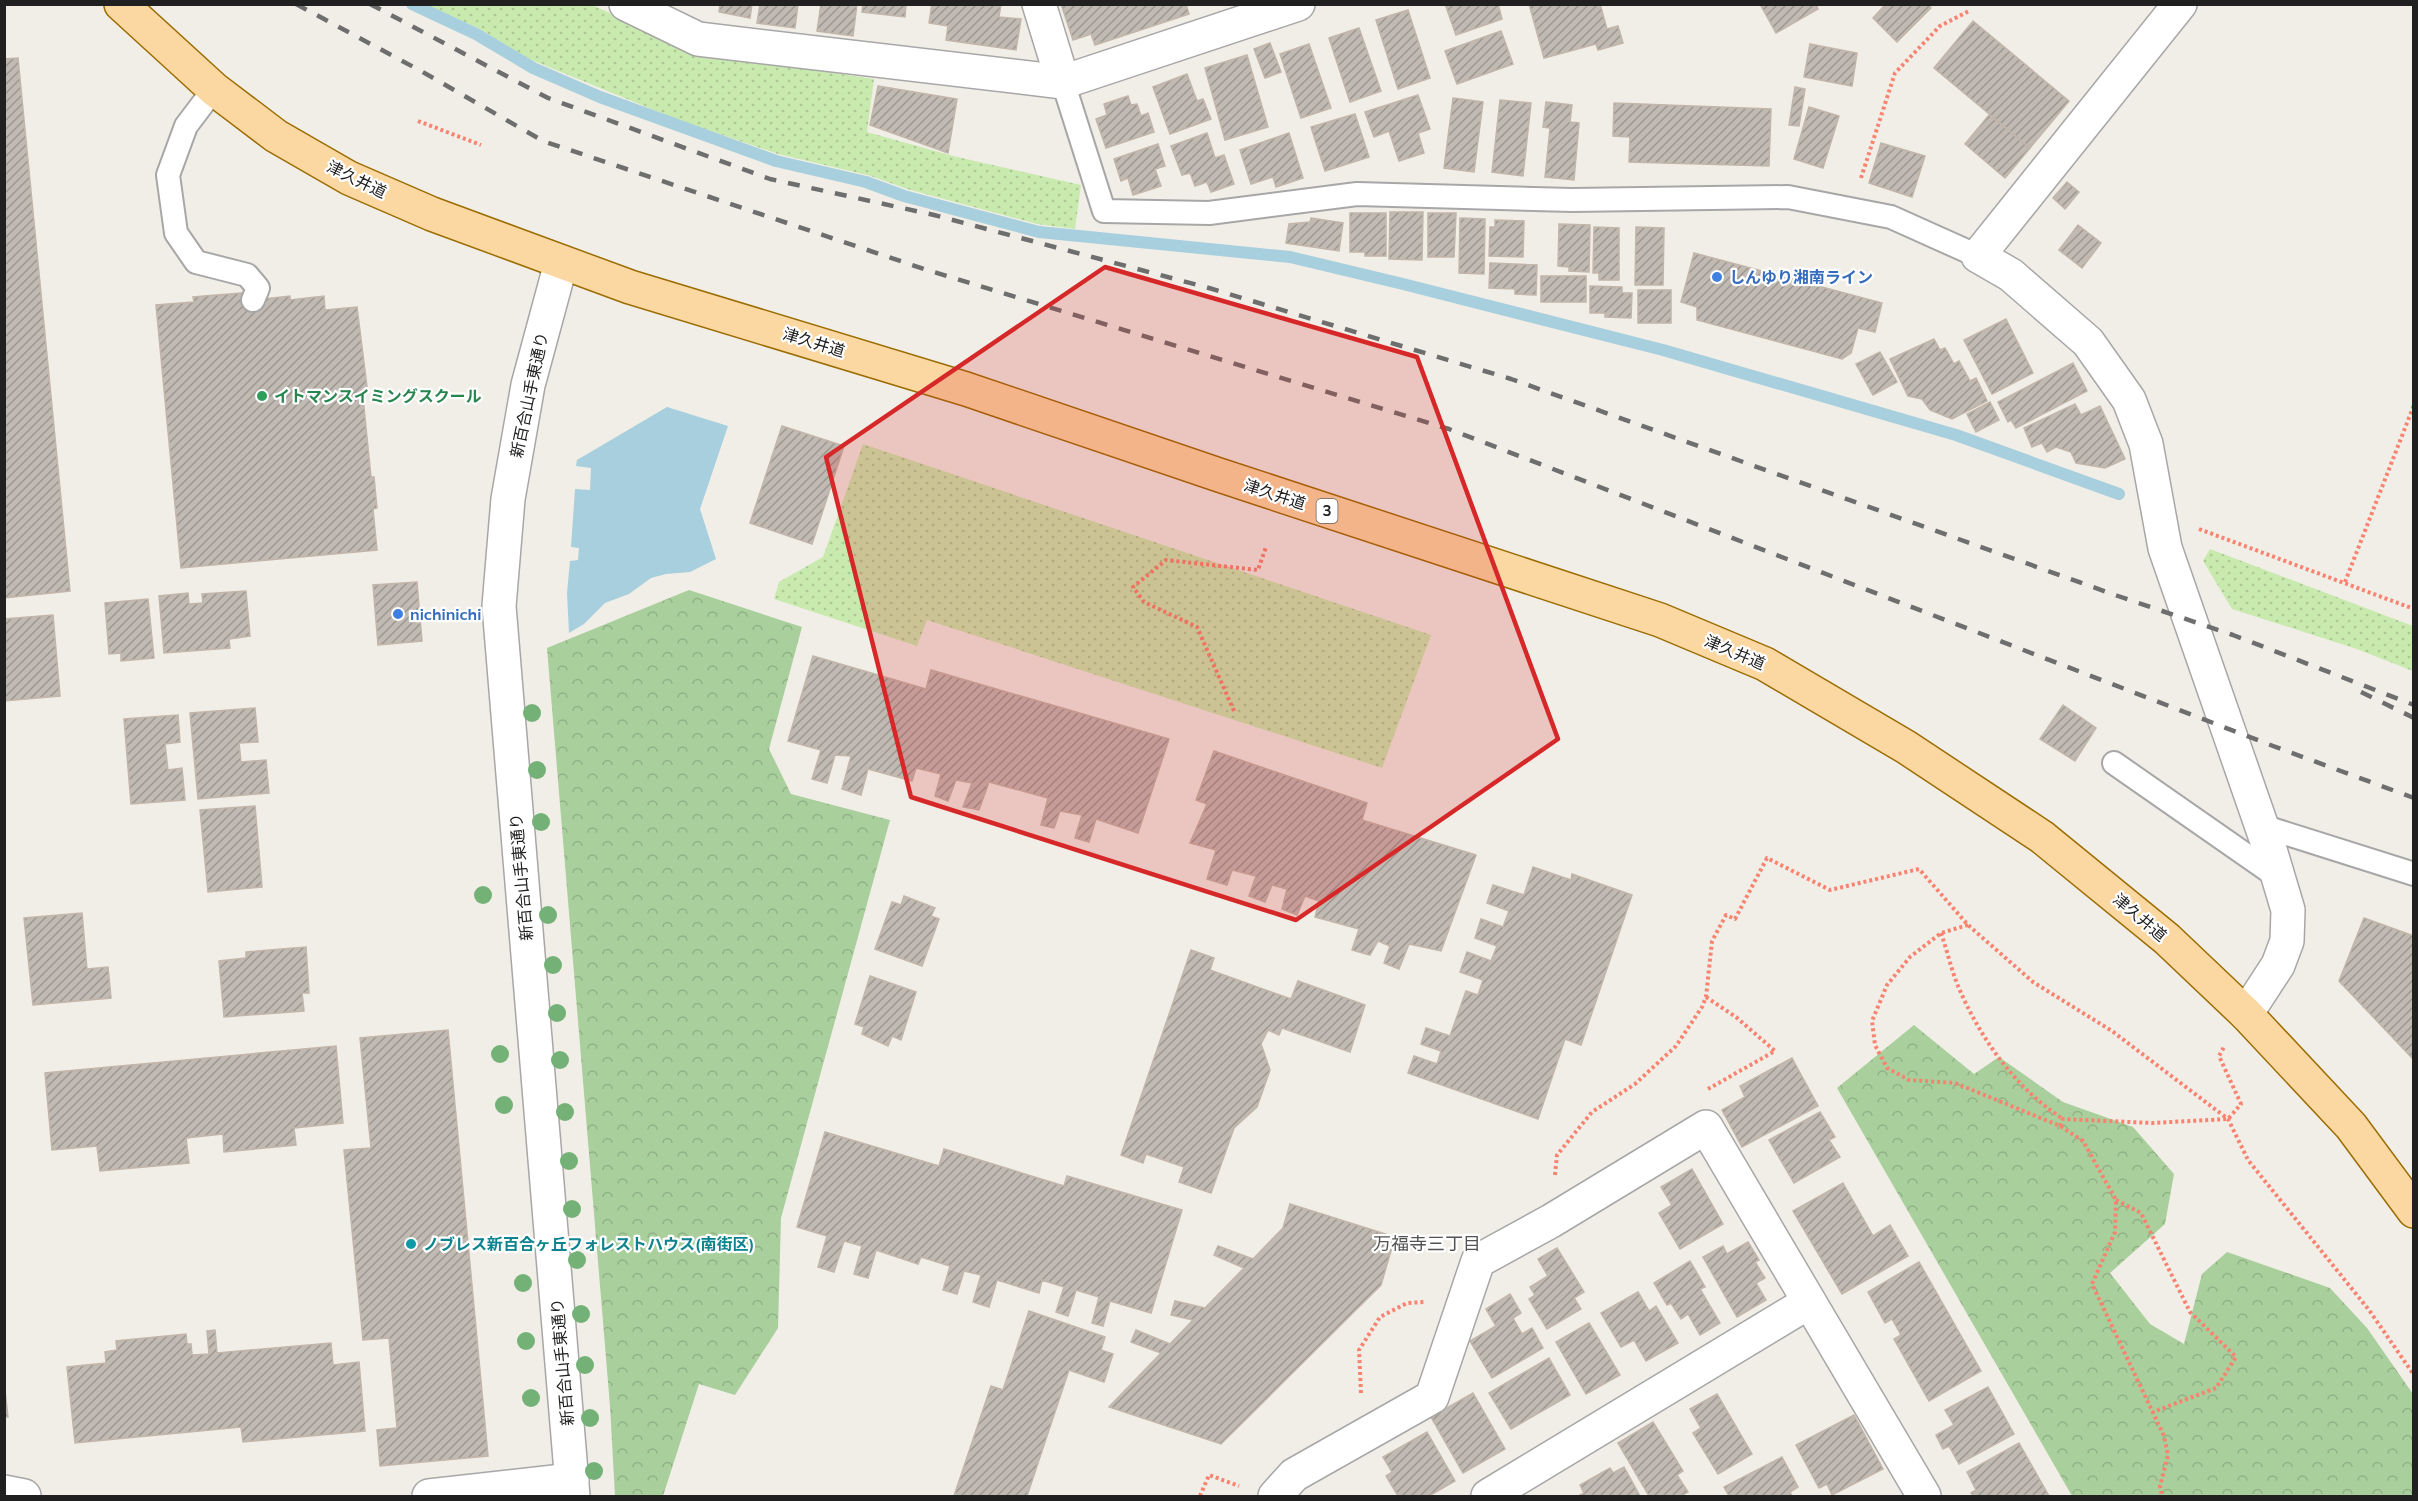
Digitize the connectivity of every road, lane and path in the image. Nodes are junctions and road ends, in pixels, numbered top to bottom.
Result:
1 (121, 4) edge
2 (626, 4) edge
3 (1039, 4) edge
4 (1298, 4) edge
5 (2180, 4) edge
6 (1969, 11) dead end
7 (1063, 82) junction
8 (214, 89) junction
9 (418, 121) dead end
10 (481, 145) dead end
11 (1852, 208) junction
12 (1978, 256) junction
13 (561, 263) junction
14 (254, 300) dead end
15 (2414, 405) edge
16 (2159, 514) junction
17 (1266, 548) dead end
18 (2344, 582) junction
19 (2414, 609) edge
20 (1234, 711) dead end
21 (2114, 763) dead end
22 (2262, 826) junction
23 (2414, 874) edge
24 (2279, 878) junction
25 (1968, 925) junction
26 (1941, 933) junction
27 (1706, 997) junction
28 (2246, 1014) junction
29 (1707, 1089) dead end
30 (2063, 1119) junction
31 (2228, 1119) junction
32 (2060, 1126) junction
33 (2116, 1200) junction
34 (2414, 1211) edge
35 (1551, 1221) junction
36 (1433, 1302) dead end
37 (1809, 1302) junction
38 (2414, 1375) edge
39 (1361, 1394) dead end
40 (2153, 1412) junction
41 (573, 1489) edge
42 (4, 1492) edge
43 (1911, 1492) edge
44 (1262, 1493) edge
45 (24, 1497) edge
46 (429, 1497) edge
47 (1200, 1497) edge
48 (1488, 1497) edge
49 (2162, 1497) edge

1 - 8 main road, 津久井道 / 3
2 - 7 street
3 - 7 street
4 - 7 street
5 - 12 street
6 - 11 path
7 - 11 lane
8 - 13 main road, 津久井道 / 3
8 - 14 lane
9 - 10 path
11 - 12 lane
12 - 16 street
13 - 28 main road, 津久井道 / 3
13 - 41 street, 新百合山手東通り
15 - 18 path
16 - 18 path
16 - 22 street
17 - 20 path
18 - 19 path
21 - 24 lane
22 - 23 lane
22 - 24 street
24 - 28 street
25 - 26 path
25 - 27 path
25 - 31 path
26 - 30 path
26 - 32 path
27 - 29 path
27 - 35 path
28 - 31 path
28 - 34 main road, 津久井道 / 3
30 - 31 path
30 - 32 path
31 - 38 path
32 - 33 path
33 - 40 path
33 - 40 path
35 - 37 street
35 - 44 street
36 - 39 path
37 - 43 street
37 - 48 street
40 - 49 path
41 - 46 street
42 - 45 street
44 - 47 path

